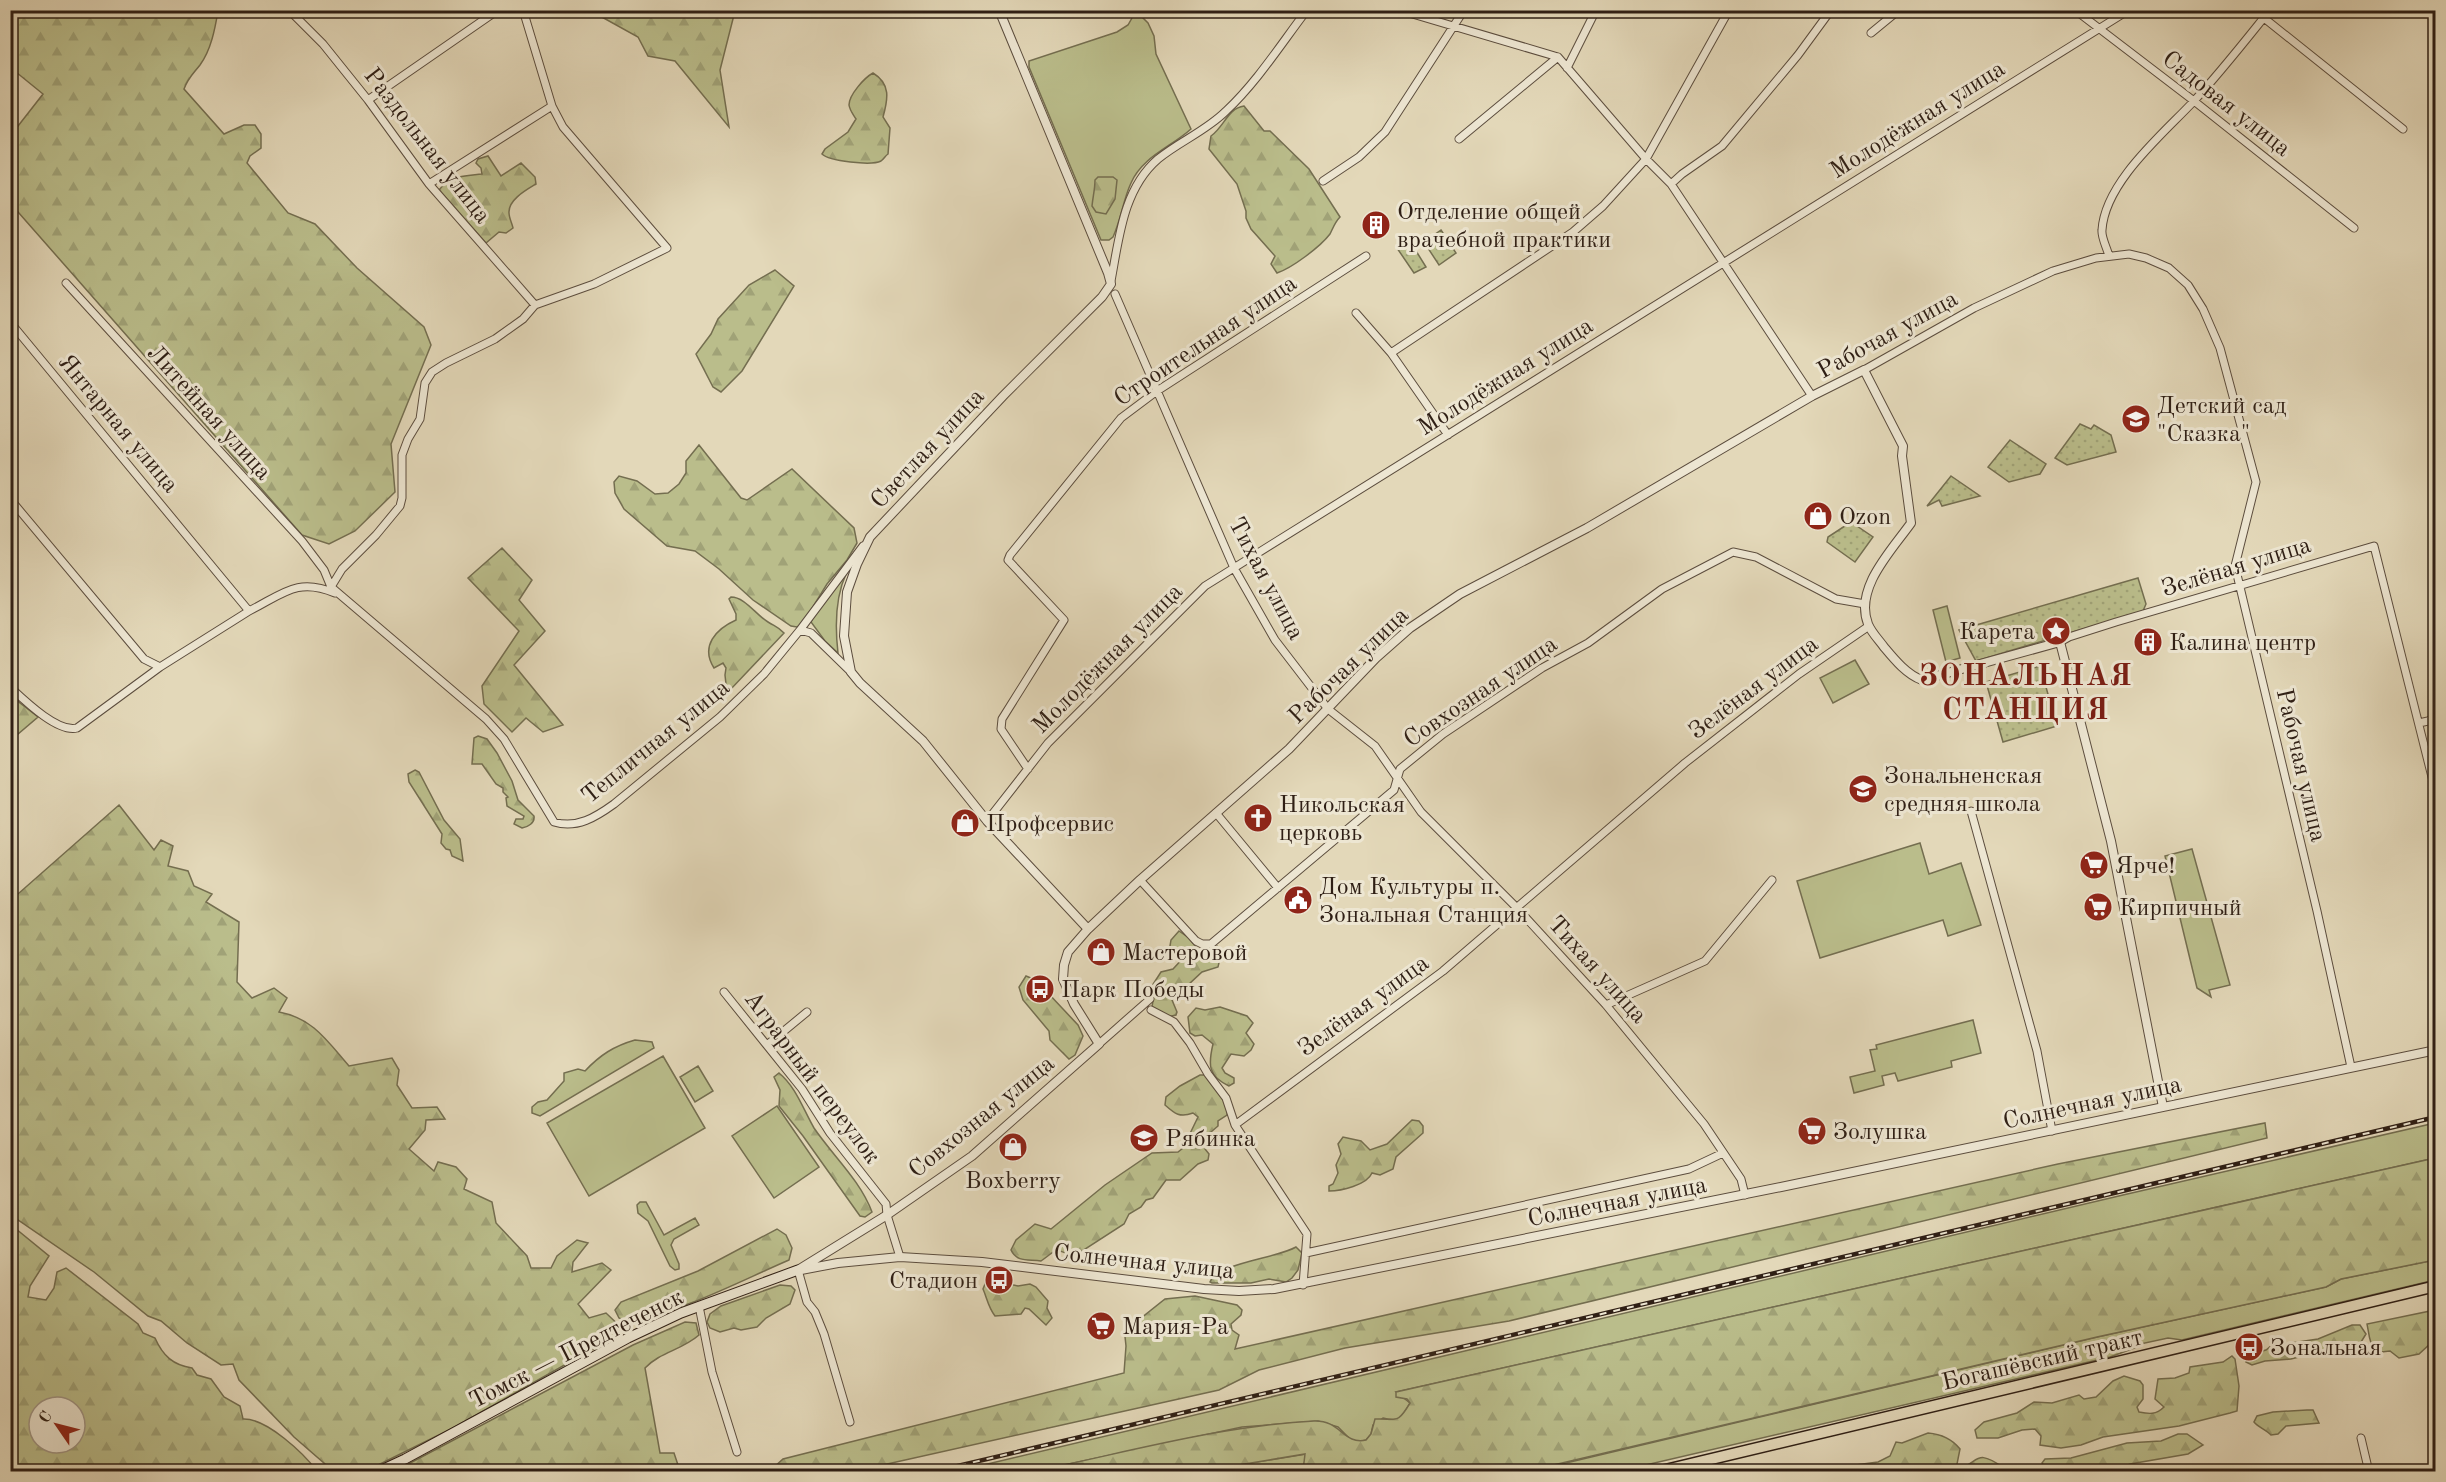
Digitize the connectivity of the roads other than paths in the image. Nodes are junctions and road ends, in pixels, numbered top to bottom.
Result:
1 (289, 10) edge
2 (498, 10) edge
3 (523, 10) edge
4 (999, 10) edge
5 (1307, 10) edge
6 (1400, 10) edge
7 (1464, 10) edge
8 (1596, 10) edge
9 (1729, 10) edge
10 (1831, 10) edge
11 (1899, 10) edge
12 (2075, 10) edge
13 (2129, 10) edge
14 (2270, 10) edge
15 (2264, 18) junction
16 (1454, 26) junction
17 (2098, 29) junction
18 (1871, 33) dead end
19 (1558, 57) junction
20 (1567, 68) junction
21 (368, 100) junction
22 (2194, 101) junction
23 (552, 106) junction
24 (2403, 129) dead end
25 (1459, 139) dead end
26 (1646, 159) junction
27 (1323, 181) dead end
28 (429, 184) junction
29 (1671, 184) junction
30 (2354, 228) dead end
31 (1366, 256) dead end
32 (2109, 256) junction
33 (1723, 263) junction
34 (66, 283) dead end
35 (1111, 284) junction
36 (1115, 294) dead end
37 (535, 305) junction
38 (1356, 314) dead end
39 (10, 322) edge
40 (1391, 353) junction
41 (1864, 370) junction
42 (1157, 391) junction
43 (1812, 396) junction
44 (1448, 435) junction
45 (10, 499) edge
46 (870, 537) junction
47 (1234, 568) junction
48 (2240, 586) junction
49 (331, 587) junction
50 (343, 597) junction
51 (1865, 604) junction
52 (249, 611) junction
53 (1869, 626) junction
54 (800, 630) junction
55 (2060, 642) junction
56 (160, 667) junction
57 (851, 672) junction
58 (10, 687) edge
59 (1328, 709) junction
60 (2436, 716) edge
61 (2419, 723) junction
62 (1028, 769) junction
63 (1397, 780) junction
64 (2436, 793) edge
65 (1971, 811) dead end
66 (1216, 813) junction
67 (987, 821) junction
68 (1140, 879) junction
69 (1772, 880) dead end
70 (1278, 888) junction
71 (1516, 907) junction
72 (1088, 929) junction
73 (724, 992) dead end
74 (1150, 999) dead end
75 (1606, 1005) junction
76 (1151, 1010) dead end
77 (807, 1012) dead end
78 (1098, 1044) junction
79 (767, 1045) junction
80 (2436, 1050) edge
81 (2351, 1067) junction
82 (2163, 1107) junction
83 (1235, 1125) junction
84 (2052, 1131) junction
85 (1723, 1152) junction
86 (1745, 1195) junction
87 (887, 1215) junction
88 (1306, 1253) junction
89 (900, 1257) junction
90 (798, 1270) junction
91 (1303, 1285) junction
92 (2436, 1287) edge
93 (699, 1306) junction
94 (850, 1422) dead end
95 (2361, 1438) dead end
96 (737, 1452) dead end
97 (377, 1472) edge
98 (1657, 1472) edge
99 (2369, 1472) edge

1 - 21 street, Раздольная улица
2 - 21 street
3 - 23 street
4 - 35 street
5 - 35 street, Светлая улица
6 - 16 street
7 - 16 street
8 - 20 street
9 - 26 street
10 - 29 street
11 - 18 street
12 - 17 street, Садовая улица
13 - 17 street, Молодёжная улица
14 - 15 street
15 - 22 street
15 - 24 street
16 - 19 street
16 - 27 street
17 - 22 street, Садовая улица
17 - 33 street, Молодёжная улица
19 - 20 street
19 - 25 street
20 - 26 street
21 - 28 street, Раздольная улица
22 - 30 street, Садовая улица
22 - 32 street
23 - 28 street
23 - 37 street
26 - 29 street
26 - 40 street
28 - 37 street, Раздольная улица
29 - 33 street
31 - 42 street, Строительная улица
32 - 41 street, Рабочая улица
32 - 48 street, Рабочая улица
33 - 43 street
33 - 44 street, Молодёжная улица
34 - 49 street, Литейная улица
35 - 46 street, Светлая улица
36 - 42 street, Тихая улица
37 - 49 street
38 - 40 street
39 - 52 street, Янтарная улица
40 - 44 street
41 - 43 street, Рабочая улица
41 - 51 street
42 - 47 street, Тихая улица
42 - 62 street, Строительная улица
43 - 59 street, Рабочая улица
44 - 47 street, Молодёжная улица
45 - 56 street
46 - 54 street, Тепличная улица
46 - 57 street, Светлая улица
47 - 59 street, Тихая улица
47 - 62 street, Молодёжная улица
48 - 55 street, Зелёная улица
48 - 61 street, Зелёная улица
48 - 81 street, Рабочая улица
49 - 50 street
50 - 52 street
50 - 54 street, Тепличная улица
51 - 53 street
51 - 63 street, Совхозная улица
52 - 56 street
53 - 55 street, Зелёная улица
53 - 71 street, Зелёная улица
54 - 57 street
55 - 82 street
56 - 58 street
57 - 67 street
59 - 63 street, Тихая улица
59 - 66 street, Рабочая улица
60 - 61 street
61 - 64 street
62 - 67 street, Молодёжная улица
63 - 70 street, Совхозная улица
63 - 71 street, Тихая улица
65 - 84 street
66 - 68 street, Рабочая улица
66 - 70 street
67 - 72 street
68 - 70 street, Совхозная улица
68 - 72 street, Рабочая улица
69 - 75 street
71 - 75 street, Тихая улица
71 - 83 street, Зелёная улица
72 - 78 street, Рабочая улица
73 - 79 street, Аграрный переулок
74 - 78 street, Совхозная улица
75 - 85 street, Тихая улица
76 - 83 street
77 - 79 street
78 - 87 street, Совхозная улица
79 - 87 street, Аграрный переулок
80 - 81 street, Солнечная улица
81 - 82 street, Солнечная улица
82 - 84 street, Солнечная улица
83 - 88 street
84 - 86 street, Солнечная улица
85 - 86 street, Тихая улица
85 - 88 street
86 - 91 street, Солнечная улица
87 - 89 street, Аграрный переулок
87 - 90 street, Совхозная улица
88 - 91 street
89 - 90 street, Солнечная улица
89 - 91 street, Солнечная улица
90 - 93 main road, Томск — Предтеченск
90 - 94 street
92 - 98 main road, Богашёвский тракт
93 - 96 street
93 - 97 main road, Томск — Предтеченск
95 - 99 street

